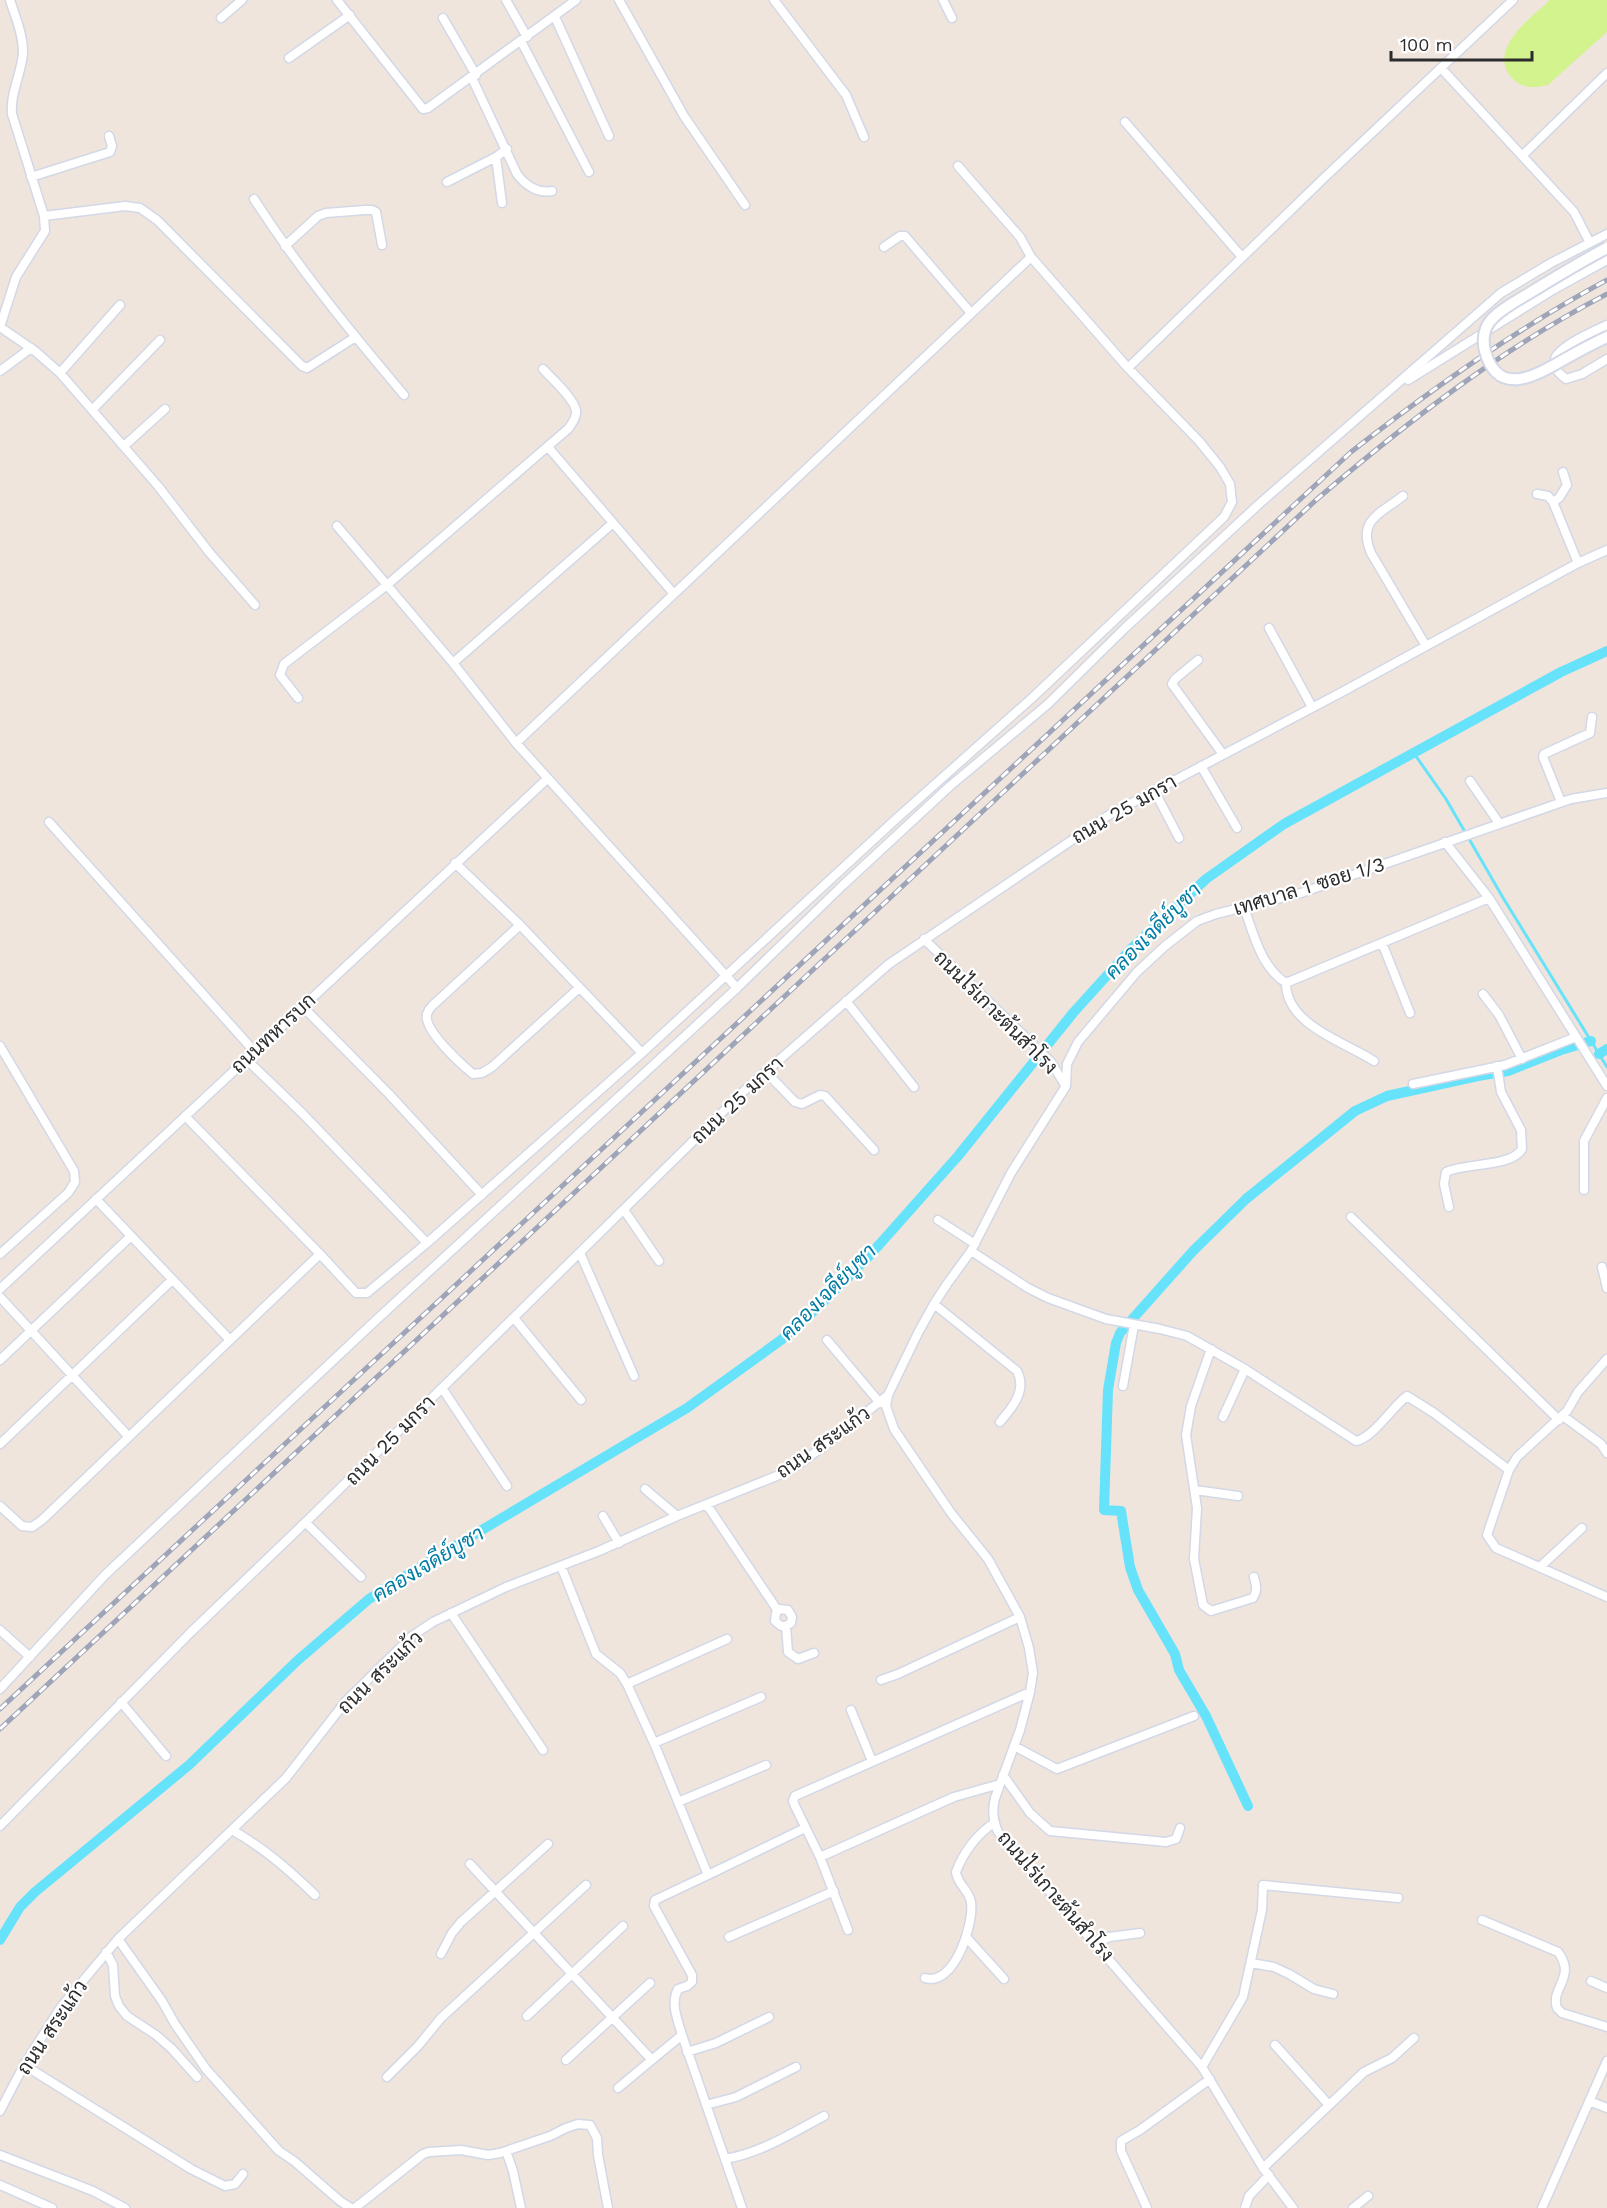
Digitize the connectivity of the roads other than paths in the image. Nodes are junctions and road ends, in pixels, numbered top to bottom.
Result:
1 (10, 0) edge
2 (242, 0) edge
3 (338, 0) edge
4 (506, 0) edge
5 (576, 0) edge
6 (619, 0) edge
7 (943, 0) edge
8 (1513, 0) edge
9 (778, 2) edge
10 (565, 4) edge
11 (350, 15) junction
12 (555, 16) junction
13 (221, 18) dead end
14 (443, 18) dead end
15 (952, 18) dead end
16 (524, 39) junction
17 (288, 58) dead end
18 (1441, 68) junction
19 (1607, 73) edge
20 (474, 76) junction
21 (1125, 122) dead end
22 (109, 136) dead end
23 (609, 136) dead end
24 (864, 137) dead end
25 (507, 149) junction
26 (1522, 156) junction
27 (496, 157) junction
28 (958, 166) dead end
29 (589, 172) dead end
30 (32, 177) junction
31 (447, 183) dead end
32 (552, 192) dead end
33 (254, 199) dead end
34 (502, 203) dead end
35 (745, 205) dead end
36 (44, 216) junction
37 (1607, 234) edge
38 (1590, 243) junction
39 (382, 245) dead end
40 (285, 246) junction
41 (884, 247) dead end
42 (1607, 248) edge
43 (1031, 257) junction
44 (1242, 257) junction
45 (1607, 260) edge
46 (120, 305) dead end
47 (971, 313) junction
48 (1607, 325) edge
49 (0, 327) edge
50 (1607, 336) edge
51 (354, 338) junction
52 (160, 340) dead end
53 (31, 348) junction
54 (1607, 359) edge
55 (1128, 368) junction
56 (543, 369) dead end
57 (0, 371) edge
58 (60, 373) junction
59 (404, 395) dead end
60 (1381, 399) junction
61 (165, 409) dead end
62 (92, 410) junction
63 (124, 446) junction
64 (548, 447) junction
65 (1563, 472) dead end
66 (1537, 494) dead end
67 (1403, 496) dead end
68 (1553, 502) junction
69 (613, 523) junction
70 (337, 526) dead end
71 (1607, 550) edge
72 (1578, 563) junction
73 (387, 585) junction
74 (674, 594) junction
75 (255, 605) dead end
76 (1269, 628) dead end
77 (1426, 646) junction
78 (1198, 660) dead end
79 (453, 663) junction
80 (298, 698) dead end
81 (1312, 707) junction
82 (1592, 717) dead end
83 (516, 743) junction
84 (1222, 753) junction
85 (1201, 766) junction
86 (547, 778) junction
87 (1470, 782) dead end
88 (1154, 790) junction
89 (1607, 793) edge
90 (1561, 802) junction
91 (48, 822) dead end
92 (1499, 823) junction
93 (1237, 828) dead end
94 (1179, 837) dead end
95 (1449, 841) junction
96 (455, 863) junction
97 (1489, 898) junction
98 (1244, 907) junction
99 (520, 925) junction
100 (924, 939) junction
101 (1382, 943) junction
102 (727, 975) junction
103 (1286, 983) junction
104 (579, 988) junction
105 (737, 988) junction
106 (1483, 994) dead end
107 (846, 1001) junction
108 (302, 1006) junction
109 (1410, 1013) dead end
110 (1579, 1041) junction
111 (0, 1046) edge
112 (254, 1051) junction
113 (642, 1053) junction
114 (246, 1058) junction
115 (1522, 1059) junction
116 (1374, 1061) dead end
117 (1497, 1071) junction
118 (766, 1072) junction
119 (1413, 1084) dead end
120 (1066, 1086) junction
121 (1607, 1086) edge
122 (915, 1087) dead end
123 (1607, 1098) edge
124 (185, 1116) junction
125 (874, 1150) dead end
126 (1584, 1190) dead end
127 (482, 1195) junction
128 (96, 1199) junction
129 (1449, 1207) dead end
130 (624, 1210) junction
131 (1351, 1217) dead end
132 (938, 1220) dead end
133 (130, 1237) junction
134 (427, 1243) junction
135 (973, 1248) junction
136 (580, 1253) junction
137 (0, 1254) edge
138 (320, 1254) junction
139 (659, 1261) dead end
140 (1602, 1267) dead end
141 (172, 1280) junction
142 (1607, 1288) edge
143 (0, 1289) edge
144 (0, 1297) edge
145 (934, 1304) junction
146 (514, 1318) junction
147 (1133, 1325) junction
148 (31, 1330) junction
149 (230, 1340) junction
150 (827, 1341) dead end
151 (1210, 1349) junction
152 (1607, 1359) edge
153 (0, 1360) edge
154 (1245, 1369) junction
155 (72, 1374) junction
156 (634, 1376) dead end
157 (1124, 1386) dead end
158 (442, 1389) junction
159 (888, 1395) junction
160 (581, 1400) dead end
161 (879, 1403) junction
162 (1223, 1417) dead end
163 (1561, 1418) junction
164 (1000, 1422) dead end
165 (129, 1437) junction
166 (0, 1444) edge
167 (1607, 1453) edge
168 (1509, 1470) junction
169 (507, 1486) dead end
170 (645, 1489) dead end
171 (1195, 1490) junction
172 (1238, 1496) dead end
173 (707, 1505) junction
174 (0, 1506) edge
175 (603, 1516) dead end
176 (677, 1516) junction
177 (306, 1523) junction
178 (1582, 1528) dead end
179 (619, 1542) junction
180 (561, 1566) junction
181 (1540, 1567) junction
182 (1254, 1576) dead end
183 (361, 1577) dead end
184 (1607, 1597) edge
185 (451, 1613) junction
186 (1020, 1617) junction
187 (0, 1630) edge
188 (727, 1639) dead end
189 (814, 1653) dead end
190 (30, 1657) junction
191 (881, 1680) dead end
192 (627, 1684) junction
193 (0, 1689) edge
194 (1030, 1692) junction
195 (761, 1697) dead end
196 (121, 1702) junction
197 (851, 1710) dead end
198 (1194, 1716) dead end
199 (654, 1743) junction
200 (1014, 1746) junction
201 (543, 1750) dead end
202 (166, 1756) dead end
203 (872, 1761) junction
204 (766, 1765) dead end
205 (1003, 1775) junction
206 (999, 1784) junction
207 (678, 1802) junction
208 (994, 1823) junction
209 (0, 1826) edge
210 (805, 1828) junction
211 (1180, 1828) dead end
212 (232, 1830) junction
213 (549, 1844) dead end
214 (820, 1857) junction
215 (470, 1864) dead end
216 (708, 1875) junction
217 (586, 1885) dead end
218 (834, 1891) junction
219 (495, 1892) junction
220 (315, 1895) dead end
221 (1398, 1898) dead end
222 (1482, 1920) dead end
223 (623, 1926) dead end
224 (848, 1930) dead end
225 (1140, 1933) dead end
226 (533, 1934) junction
227 (729, 1937) dead end
228 (966, 1937) junction
229 (118, 1939) junction
230 (1096, 1943) junction
231 (106, 1952) junction
232 (441, 1954) dead end
233 (1251, 1963) junction
234 (572, 1975) junction
235 (926, 1978) dead end
236 (1004, 1979) dead end
237 (1591, 1981) dead end
238 (650, 1983) dead end
239 (1607, 1988) edge
240 (1333, 1994) dead end
241 (528, 2016) dead end
242 (770, 2017) dead end
243 (613, 2018) junction
244 (1607, 2027) edge
245 (682, 2035) junction
246 (1414, 2038) dead end
247 (1275, 2044) dead end
248 (687, 2052) junction
249 (651, 2059) junction
250 (566, 2060) dead end
251 (1607, 2061) edge
252 (24, 2065) junction
253 (796, 2067) dead end
254 (1202, 2067) junction
255 (197, 2077) dead end
256 (387, 2077) dead end
257 (1210, 2079) junction
258 (618, 2088) dead end
259 (1589, 2101) junction
260 (706, 2105) junction
261 (1329, 2105) junction
262 (1607, 2108) edge
263 (0, 2111) edge
264 (824, 2116) dead end
265 (506, 2151) junction
266 (0, 2155) edge
267 (725, 2159) junction
268 (1266, 2171) junction
269 (243, 2174) dead end
270 (0, 2185) edge
271 (1368, 2196) dead end
272 (52, 2208) edge
273 (125, 2208) edge
274 (353, 2208) edge
275 (521, 2208) edge
276 (608, 2208) edge
277 (742, 2208) edge
278 (1147, 2208) edge
279 (1245, 2208) edge
280 (1293, 2208) edge
281 (1353, 2208) edge
282 (1542, 2208) edge

1 - 30 street
2 - 13 street
3 - 11 street
4 - 16 street
5 - 10 street
6 - 35 street
7 - 15 street
8 - 18 street
9 - 24 street
10 - 12 street
11 - 17 street
11 - 20 street
12 - 16 street
12 - 23 street
14 - 20 street
16 - 20 street
16 - 29 street
18 - 26 street
18 - 44 street
19 - 26 street
20 - 25 street
21 - 44 street
22 - 30 street
25 - 27 street
25 - 32 street
26 - 38 street
27 - 31 street
27 - 34 street
28 - 43 street
30 - 36 street
33 - 40 street
36 - 49 street
36 - 51 street
37 - 38 street
38 - 60 street
39 - 40 street
40 - 51 street
41 - 47 street
42 - 50 street, bridge
43 - 47 street
43 - 55 street
44 - 55 street
45 - 60 street
46 - 58 street
47 - 74 street
48 - 54 street
49 - 53 street
51 - 59 street
52 - 62 street
53 - 57 street
53 - 58 street
55 - 102 street
56 - 64 street
58 - 62 street
60 - 105 street
61 - 63 street
62 - 63 street
63 - 75 street
64 - 69 street
64 - 73 street
65 - 68 street
66 - 68 street
67 - 77 street
68 - 72 street
69 - 74 street
69 - 79 street
70 - 73 street
71 - 72 street, ถนน 25 มกรา
72 - 77 street, ถนน 25 มกรา
73 - 79 street
73 - 80 street
74 - 83 street
76 - 81 street
77 - 81 street, ถนน 25 มกรา
78 - 84 street
79 - 83 street
81 - 84 street, ถนน 25 มกรา
82 - 90 street
83 - 86 street
84 - 85 street, ถนน 25 มกรา
85 - 88 street, ถนน 25 มกรา
85 - 93 street
86 - 96 street, ถนนทหารบก
86 - 102 street
87 - 92 street
88 - 94 street
88 - 100 street, ถนน 25 มกรา
89 - 90 street, เทศบาล 1 ซอย 1/3
90 - 92 street, เทศบาล 1 ซอย 1/3
91 - 112 street
92 - 95 street, เทศบาล 1 ซอย 1/3
95 - 97 street
95 - 98 street, เทศบาล 1 ซอย 1/3
96 - 99 street
96 - 108 street, ถนนทหารบก
97 - 101 street
97 - 110 street
98 - 103 street
98 - 120 street, เทศบาล 1 ซอย 1/3
99 - 104 street
99 - 104 street
100 - 107 street, ถนน 25 มกรา
100 - 120 street, ถนนไร่เกาะต้นสำโรง
101 - 103 street
101 - 109 street
102 - 105 street
102 - 113 street
103 - 116 street
104 - 113 street
105 - 190 street
106 - 115 street
107 - 118 street, ถนน 25 มกรา
107 - 122 street
108 - 112 street, ถนนทหารบก
108 - 127 street
110 - 115 street
110 - 121 street
111 - 137 street
112 - 114 street, ถนนทหารบก
113 - 127 street
114 - 124 street, ถนนทหารบก
114 - 134 street
115 - 117 street
117 - 119 street
117 - 129 street
118 - 125 street
118 - 130 street, ถนน 25 มกรา
120 - 135 street
123 - 126 street
124 - 128 street, ถนนทหารบก
124 - 138 street
127 - 134 street
128 - 133 street
128 - 143 street, ถนนทหารบก
130 - 136 street, ถนน 25 มกรา
130 - 139 street
131 - 163 street
132 - 135 street
133 - 141 street
133 - 148 street
134 - 138 street
135 - 145 street
135 - 147 street
136 - 146 street, ถนน 25 มกรา
136 - 156 street
138 - 149 street
140 - 142 street
141 - 149 street
141 - 155 street
144 - 148 street
145 - 159 street
145 - 164 street
146 - 158 street, ถนน 25 มกรา
146 - 160 street
147 - 151 street
147 - 157 street
148 - 153 street
148 - 155 street
149 - 165 street
150 - 161 street
151 - 154 street
151 - 171 street
152 - 163 street
154 - 162 street
154 - 168 street
155 - 165 street
155 - 166 street
158 - 169 street
158 - 177 street, ถนน 25 มกรา
159 - 161 street, ถนน สระแก้ว
159 - 186 street, ถนนไร่เกาะต้นสำโรง
161 - 173 street, ถนน สระแก้ว
163 - 167 street
163 - 168 street
165 - 174 street
168 - 181 street
170 - 176 street
171 - 172 street
171 - 182 street
173 - 176 street, ถนน สระแก้ว
173 - 189 street
175 - 179 street
176 - 179 street, ถนน สระแก้ว
177 - 183 street
177 - 196 street, ถนน 25 มกรา
178 - 181 street
179 - 180 street, ถนน สระแก้ว
180 - 185 street, ถนน สระแก้ว
180 - 192 street
181 - 184 street
185 - 201 street
185 - 212 street, ถนน สระแก้ว
186 - 191 street
186 - 194 street, ถนนไร่เกาะต้นสำโรง
187 - 190 street
188 - 192 street
190 - 193 street
192 - 199 street
194 - 200 street, ถนนไร่เกาะต้นสำโรง
194 - 203 street
195 - 199 street
196 - 202 street
196 - 209 street, ถนน 25 มกรา
197 - 203 street
198 - 200 street
199 - 207 street
200 - 205 street, ถนนไร่เกาะต้นสำโรง
203 - 210 street
204 - 207 street
205 - 206 street, ถนนไร่เกาะต้นสำโรง
205 - 211 street
206 - 208 street, ถนนไร่เกาะต้นสำโรง
206 - 214 street
207 - 216 street
208 - 228 street
208 - 230 street, ถนนไร่เกาะต้นสำโรง
210 - 214 street
210 - 216 street
212 - 220 street
212 - 229 street, ถนน สระแก้ว
213 - 219 street
214 - 218 street
215 - 219 street
216 - 245 street
217 - 226 street
218 - 224 street
218 - 227 street
219 - 226 street
219 - 232 street
221 - 233 street
222 - 244 street
223 - 234 street
225 - 230 street
226 - 234 street
226 - 256 street
228 - 235 street
228 - 236 street
229 - 231 street, ถนน สระแก้ว
229 - 274 street
230 - 254 street, ถนนไร่เกาะต้นสำโรง
231 - 252 street, ถนน สระแก้ว
231 - 255 street
233 - 240 street
233 - 254 street
234 - 241 street
234 - 243 street
237 - 239 street
238 - 243 street
242 - 248 street
243 - 249 street
243 - 250 street
245 - 248 street
245 - 249 street
246 - 261 street
247 - 261 street
248 - 260 street
249 - 258 street
251 - 259 street
252 - 263 street, ถนน สระแก้ว
252 - 269 street
253 - 260 street
254 - 257 street, ถนนไร่เกาะต้นสำโรง
257 - 268 street, ถนนไร่เกาะต้นสำโรง
257 - 278 street
259 - 262 street
259 - 282 street
260 - 267 street
261 - 268 street
264 - 267 street
265 - 274 street
265 - 275 street
265 - 276 street
266 - 273 street
267 - 277 street
268 - 279 street
268 - 280 street, ถนนไร่เกาะต้นสำโรง
270 - 272 street
271 - 281 street

